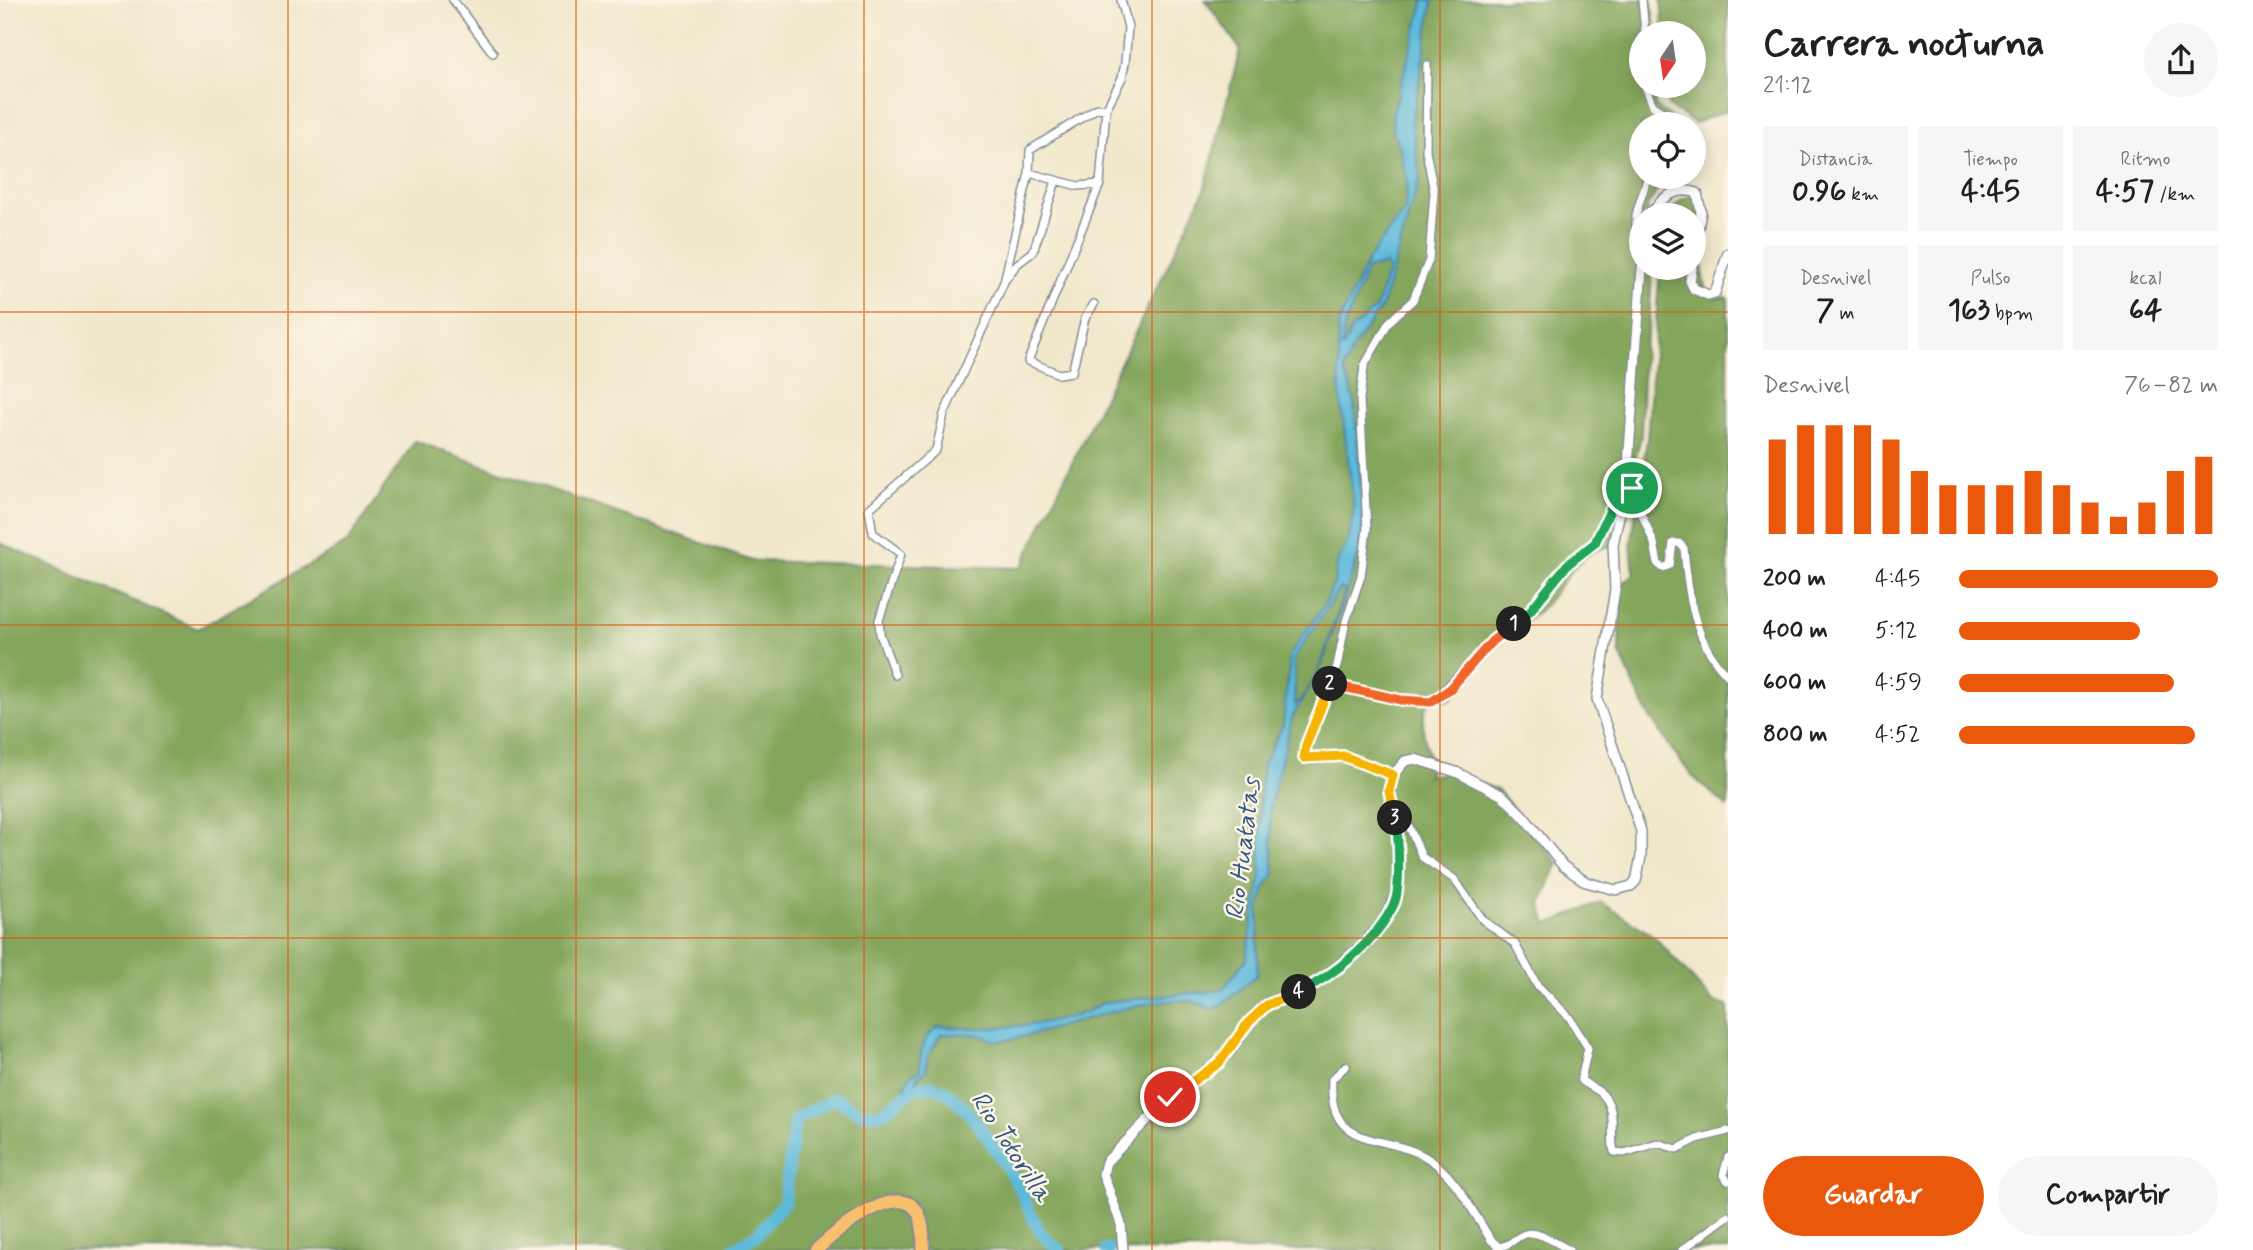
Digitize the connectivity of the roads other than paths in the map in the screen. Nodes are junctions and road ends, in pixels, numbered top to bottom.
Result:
1 (453, 0) edge
2 (1121, 0) edge
3 (1642, 0) edge
4 (1644, 21) edge
5 (493, 53) dead end
6 (1427, 65) dead end
7 (1650, 98) edge
8 (1106, 109) junction
9 (1663, 112) edge
10 (1029, 173) junction
11 (1056, 181) junction
12 (1100, 184) junction
13 (1660, 203) edge
14 (1699, 203) edge
15 (1728, 253) edge
16 (1641, 280) edge
17 (1690, 280) edge
18 (1004, 282) junction
19 (1094, 304) dead end
20 (1629, 469) junction
21 (1628, 480) junction
22 (895, 675) dead end
23 (1728, 676) edge
24 (1330, 684) junction
25 (1393, 775) junction
26 (1391, 804) junction
27 (1346, 1066) dead end
28 (1728, 1130) edge
29 (1728, 1159) edge
30 (1728, 1181) edge
31 (1728, 1216) edge
32 (816, 1250) edge
33 (923, 1250) edge
34 (1123, 1250) edge
35 (1569, 1250) edge
36 (1682, 1250) edge

1 - 5 street
2 - 8 street
3 - 4 street
6 - 24 street
7 - 9 street
8 - 10 street
8 - 12 street
10 - 11 street
10 - 18 street
11 - 12 street
11 - 18 street
12 - 19 street
13 - 14 street
15 - 17 street
16 - 20 street
18 - 22 street
20 - 21 street
20 - 24 street
21 - 23 street
21 - 25 street
24 - 25 street
25 - 26 street
26 - 28 street
26 - 34 street
27 - 35 street
29 - 30 street
31 - 36 street
32 - 33 highway

